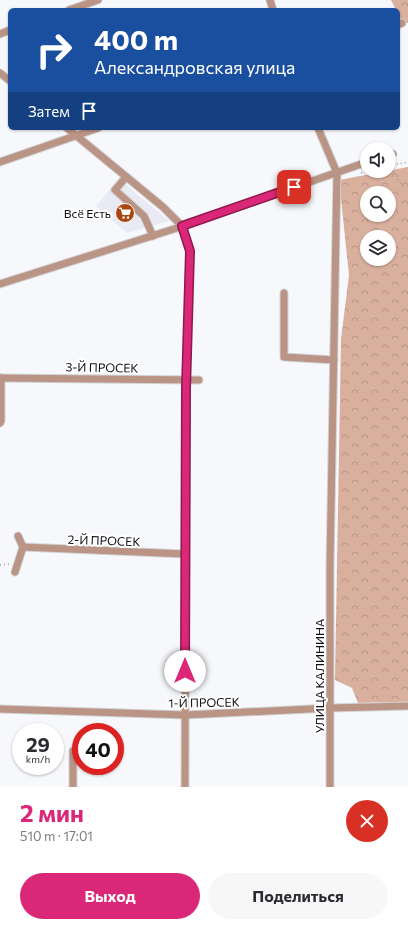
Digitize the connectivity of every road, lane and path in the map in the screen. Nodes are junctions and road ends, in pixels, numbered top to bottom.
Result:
1 (98, 0) edge
2 (75, 8) edge
3 (0, 73) edge
4 (8, 79) edge
5 (69, 130) edge
6 (92, 130) edge
7 (319, 130) edge
8 (76, 136) junction
9 (0, 162) edge
10 (408, 162) edge
11 (360, 164) edge
12 (396, 165) edge
13 (337, 172) junction
14 (396, 176) edge
15 (126, 177) junction
16 (405, 189) dead end
17 (182, 226) junction
18 (153, 236) junction
19 (0, 284) edge
20 (284, 293) dead end
21 (334, 360) junction
22 (1, 378) edge
23 (186, 379) junction
24 (199, 380) dead end
25 (0, 424) edge
26 (18, 536) dead end
27 (23, 547) junction
28 (185, 554) junction
29 (18, 563) junction
30 (0, 565) edge
31 (15, 572) dead end
32 (408, 706) edge
33 (330, 708) junction
34 (0, 710) edge
35 (185, 715) junction
36 (73, 775) edge
37 (73, 787) edge
38 (185, 787) edge
39 (330, 787) edge

1 - 2 street
3 - 4 street
5 - 8 street
6 - 8 street
7 - 13 street
8 - 9 street
8 - 15 street
10 - 12 path
11 - 13 street
13 - 17 street
13 - 21 street, УЛИЦА КАЛИНИНА
14 - 16 path
15 - 17 street
15 - 18 street
17 - 18 street
17 - 23 street
18 - 19 street
20 - 21 street
21 - 33 street, УЛИЦА КАЛИНИНА
22 - 23 street, 3-Й ПРОСЕК
22 - 25 street
23 - 24 street, 3-Й ПРОСЕК
23 - 28 street
26 - 27 street
27 - 28 street, 2-Й ПРОСЕК
27 - 29 street
28 - 35 street
29 - 30 path
29 - 31 street
32 - 33 street, 1-Й ПРОСЕК
33 - 35 street, 1-Й ПРОСЕК
33 - 39 street, УЛИЦА КАЛИНИНА
34 - 35 street, 1-Й ПРОСЕК
35 - 38 street
36 - 37 street

